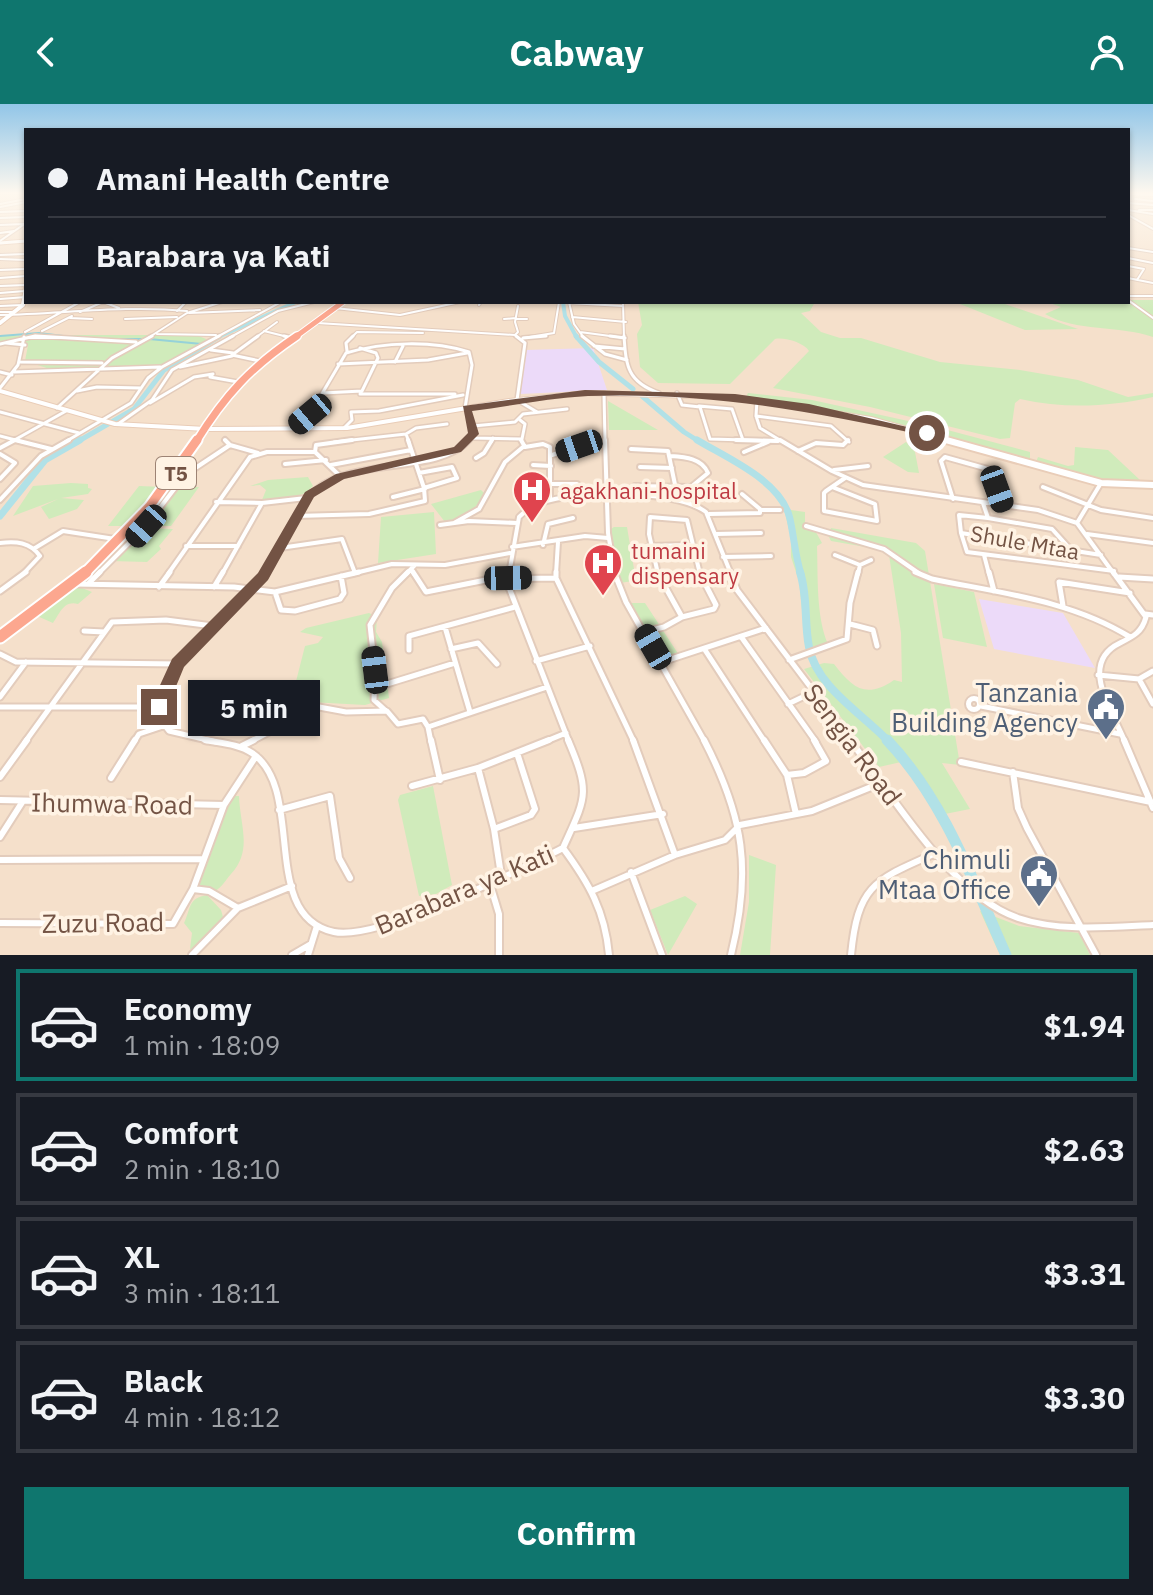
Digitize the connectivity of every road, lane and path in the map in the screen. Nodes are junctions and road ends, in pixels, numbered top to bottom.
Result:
1 (0, 239) edge
2 (24, 241) edge
3 (1130, 248) edge
4 (1153, 252) edge
5 (24, 254) edge
6 (0, 257) edge
7 (1130, 258) edge
8 (1153, 258) edge
9 (11, 259) junction
10 (24, 260) edge
11 (1136, 260) junction
12 (1151, 263) edge
13 (1130, 266) edge
14 (24, 269) edge
15 (1, 272) edge
16 (24, 276) edge
17 (1130, 278) edge
18 (1137, 280) junction
19 (1153, 283) edge
20 (0, 286) edge
21 (24, 289) edge
22 (24, 289) edge
23 (0, 293) edge
24 (1153, 296) edge
25 (24, 297) edge
26 (1130, 298) edge
27 (0, 299) edge
28 (1130, 300) edge
29 (76, 304) edge
30 (98, 304) edge
31 (108, 304) edge
32 (184, 304) edge
33 (213, 304) edge
34 (276, 304) edge
35 (306, 304) edge
36 (441, 304) edge
37 (453, 304) edge
38 (559, 304) edge
39 (569, 304) edge
40 (623, 304) edge
41 (23, 305) joint
42 (208, 305) joint
43 (339, 305) edge
44 (0, 306) edge
45 (8, 306) junction
46 (518, 306) dead end
47 (121, 309) junction
48 (435, 309) junction
49 (263, 310) junction
50 (177, 311) junction
51 (188, 312) junction
52 (11, 313) junction
53 (0, 314) edge
54 (56, 314) junction
55 (75, 314) junction
56 (394, 315) junction
57 (179, 317) junction
58 (572, 317) junction
59 (68, 318) junction
60 (516, 318) junction
61 (1153, 318) edge
62 (92, 319) dead end
63 (125, 319) dead end
64 (504, 319) dead end
65 (527, 319) dead end
66 (0, 322) edge
67 (43, 322) junction
68 (60, 322) junction
69 (277, 322) dead end
70 (626, 322) junction
71 (314, 323) junction
72 (253, 325) junction
73 (386, 326) junction
74 (247, 329) junction
75 (265, 330) junction
76 (42, 331) dead end
77 (426, 332) junction
78 (580, 332) junction
79 (156, 334) junction
80 (24, 335) junction
81 (218, 335) junction
82 (515, 335) junction
83 (230, 338) junction
84 (292, 338) junction
85 (523, 338) junction
86 (625, 338) junction
87 (142, 340) junction
88 (250, 340) junction
89 (1, 343) edge
90 (25, 345) junction
91 (403, 345) junction
92 (413, 345) junction
93 (592, 346) junction
94 (358, 347) junction
95 (209, 349) junction
96 (625, 349) junction
97 (346, 353) junction
98 (469, 353) junction
99 (233, 355) junction
100 (627, 360) junction
101 (260, 361) junction
102 (20, 362) junction
103 (395, 362) junction
104 (104, 363) junction
105 (377, 363) junction
106 (338, 364) junction
107 (162, 367) junction
108 (177, 367) junction
109 (95, 370) junction
110 (0, 372) edge
111 (13, 373) junction
112 (238, 382) junction
113 (141, 388) junction
114 (0, 389) edge
115 (75, 391) junction
116 (323, 393) junction
117 (358, 393) junction
118 (604, 393) junction
119 (659, 393) junction
120 (677, 393) junction
121 (460, 395) junction
122 (517, 400) junction
123 (757, 400) junction
124 (148, 404) junction
125 (699, 406) junction
126 (57, 408) junction
127 (466, 408) junction
128 (567, 409) dead end
129 (66, 411) junction
130 (0, 412) edge
131 (537, 412) junction
132 (756, 416) junction
133 (520, 420) junction
134 (103, 421) junction
135 (44, 423) junction
136 (116, 424) junction
137 (447, 424) dead end
138 (473, 426) junction
139 (293, 428) junction
140 (344, 428) junction
141 (206, 429) junction
142 (79, 433) junction
143 (406, 434) junction
144 (0, 436) edge
145 (473, 438) junction
146 (493, 438) junction
147 (522, 439) junction
148 (15, 440) junction
149 (743, 440) junction
150 (770, 441) junction
151 (779, 441) junction
152 (579, 446) dead end
153 (523, 447) junction
154 (51, 449) junction
155 (631, 449) dead end
156 (411, 450) junction
157 (0, 451) edge
158 (797, 451) junction
159 (315, 452) junction
160 (744, 452) dead end
161 (258, 453) junction
162 (552, 455) junction
163 (670, 456) junction
164 (476, 458) dead end
165 (326, 460) junction
166 (414, 460) junction
167 (285, 464) dead end
168 (331, 465) junction
169 (533, 465) dead end
170 (551, 466) junction
171 (868, 466) dead end
172 (640, 467) dead end
173 (672, 468) junction
174 (832, 471) junction
175 (419, 473) junction
176 (340, 476) junction
177 (845, 478) junction
178 (0, 479) edge
179 (1101, 483) junction
180 (577, 484) dead end
181 (1153, 485) edge
182 (635, 486) dead end
183 (550, 487) junction
184 (675, 487) junction
185 (832, 487) junction
186 (1043, 487) dead end
187 (424, 488) junction
188 (516, 493) dead end
189 (742, 494) dead end
190 (393, 497) dead end
191 (306, 498) junction
192 (607, 499) junction
193 (678, 499) junction
194 (953, 499) junction
195 (0, 500) edge
196 (550, 500) junction
197 (216, 502) junction
198 (262, 503) junction
199 (983, 503) junction
200 (1087, 504) junction
201 (1003, 506) junction
202 (761, 510) junction
203 (780, 510) dead end
204 (709, 514) junction
205 (296, 516) junction
206 (573, 518) dead end
207 (988, 518) junction
208 (1153, 518) edge
209 (454, 523) junction
210 (517, 523) junction
211 (1077, 523) junction
212 (440, 525) dead end
213 (806, 526) dead end
214 (761, 533) dead end
215 (961, 533) junction
216 (716, 534) junction
217 (1087, 534) junction
218 (609, 538) junction
219 (121, 540) junction
220 (558, 542) junction
221 (0, 543) edge
222 (1153, 543) edge
223 (543, 545) junction
224 (692, 545) junction
225 (186, 546) junction
226 (238, 546) junction
227 (649, 546) junction
228 (35, 548) junction
229 (280, 548) junction
230 (511, 550) junction
231 (1071, 551) junction
232 (983, 554) junction
233 (835, 555) dead end
234 (1103, 555) junction
235 (771, 556) dead end
236 (723, 557) junction
237 (871, 560) dead end
238 (417, 564) junction
239 (860, 565) junction
240 (411, 569) junction
241 (1114, 571) junction
242 (355, 573) junction
243 (341, 576) junction
244 (730, 577) junction
245 (1119, 577) junction
246 (508, 578) junction
247 (556, 578) junction
248 (1153, 579) edge
249 (705, 583) junction
250 (74, 584) junction
251 (87, 584) junction
252 (159, 587) junction
253 (214, 587) junction
254 (253, 590) junction
255 (0, 591) edge
256 (994, 591) junction
257 (275, 592) junction
258 (1130, 593) junction
259 (1063, 606) junction
260 (515, 607) junction
261 (1145, 614) junction
262 (1153, 615) edge
263 (682, 617) junction
264 (850, 624) junction
265 (213, 626) junction
266 (445, 627) junction
267 (766, 628) junction
268 (84, 631) dead end
269 (104, 632) junction
270 (644, 632) junction
271 (1, 637) edge
272 (1130, 637) junction
273 (742, 638) junction
274 (590, 646) junction
275 (877, 646) dead end
276 (451, 649) junction
277 (409, 650) dead end
278 (705, 650) junction
279 (0, 654) edge
280 (789, 660) junction
281 (536, 661) junction
282 (26, 662) junction
283 (81, 662) junction
284 (661, 662) junction
285 (455, 663) junction
286 (178, 664) junction
287 (497, 664) dead end
288 (1153, 671) edge
289 (1097, 675) junction
290 (1139, 679) junction
291 (547, 687) junction
292 (374, 688) junction
293 (813, 692) junction
294 (0, 697) edge
295 (788, 704) junction
296 (1153, 704) edge
297 (981, 706) dead end
298 (0, 707) edge
299 (159, 707) junction
300 (47, 708) junction
301 (387, 711) junction
302 (470, 712) junction
303 (163, 726) junction
304 (428, 727) junction
305 (566, 733) junction
306 (1120, 734) junction
307 (241, 746) junction
308 (517, 753) junction
309 (256, 756) junction
310 (961, 762) dead end
311 (478, 768) junction
312 (1013, 772) junction
313 (787, 775) junction
314 (0, 777) edge
315 (111, 778) dead end
316 (440, 780) junction
317 (882, 783) junction
318 (412, 786) dead end
319 (1150, 793) edge
320 (0, 800) edge
321 (23, 801) junction
322 (224, 805) junction
323 (1152, 805) edge
324 (279, 810) junction
325 (663, 814) junction
326 (796, 814) junction
327 (740, 825) junction
328 (574, 828) junction
329 (494, 829) junction
330 (0, 837) edge
331 (563, 848) junction
332 (936, 853) junction
333 (675, 855) junction
334 (203, 859) junction
335 (0, 860) edge
336 (631, 872) junction
337 (501, 875) junction
338 (350, 878) dead end
339 (489, 881) junction
340 (292, 886) junction
341 (193, 889) junction
342 (594, 890) junction
343 (238, 908) junction
344 (0, 923) edge
345 (1150, 925) edge
346 (317, 926) junction
347 (1080, 926) junction
348 (1153, 933) edge
349 (311, 944) junction
350 (192, 955) edge
351 (292, 955) edge
352 (308, 955) edge
353 (499, 955) edge
354 (609, 955) edge
355 (662, 955) edge
356 (731, 955) edge
357 (851, 955) edge
358 (1096, 955) edge

1 - 2 street
3 - 4 street
5 - 6 street
5 - 9 street
6 - 9 street
7 - 11 street
8 - 12 street
9 - 10 street
11 - 12 street
11 - 13 street
13 - 18 street
14 - 15 street
15 - 16 street
17 - 18 street
18 - 19 street
20 - 21 street
22 - 23 street
24 - 26 street
25 - 27 street
28 - 61 street
29 - 54 street
30 - 55 street
31 - 47 street
32 - 50 street
33 - 42 street
34 - 49 street
35 - 72 street
36 - 48 street
37 - 48 street
38 - 85 street
39 - 58 street
40 - 70 street
41 - 45 street
41 - 52 street
42 - 51 street
43 - 56 street
43 - 71 highway, T5
44 - 45 street
45 - 52 street
46 - 60 street
47 - 50 street
47 - 55 street
48 - 56 street
49 - 51 street
49 - 81 street
50 - 51 street
51 - 57 street
52 - 53 street
52 - 54 street
52 - 66 street
54 - 55 street
54 - 67 street
55 - 59 street
56 - 73 street
57 - 63 street
57 - 79 street
58 - 70 street
58 - 78 street
59 - 62 street
59 - 68 street
60 - 64 street
60 - 65 street
60 - 82 street
67 - 68 street
67 - 80 street
68 - 76 street
69 - 75 street
70 - 86 street
71 - 73 street
71 - 84 highway, T5
72 - 74 street
72 - 75 street
73 - 77 street
74 - 75 street
74 - 83 street
75 - 84 street
75 - 88 street
77 - 82 street
77 - 92 street
77 - 97 street
78 - 86 street
78 - 93 street
79 - 81 street
79 - 87 street
80 - 87 street
80 - 89 street
80 - 90 street
81 - 107 street
82 - 85 street
83 - 88 street
83 - 95 street
84 - 101 highway, T5
85 - 122 street
86 - 96 street
87 - 104 street
88 - 99 street
89 - 90 street
90 - 102 street
91 - 92 street
91 - 94 street
91 - 103 street
92 - 98 street
93 - 96 street
93 - 100 street
94 - 97 street
94 - 105 street
95 - 99 street
95 - 108 street
96 - 100 street
97 - 106 street
98 - 103 street
98 - 121 street
99 - 101 street
99 - 108 street
100 - 119 street
101 - 112 highway, T5
102 - 104 street
102 - 111 street
103 - 105 street
104 - 109 street
105 - 106 street
105 - 117 street
106 - 116 street
107 - 109 street
107 - 113 street
108 - 124 street
109 - 111 street
109 - 115 street
110 - 111 street
111 - 114 street
112 - 124 street
112 - 141 highway, T5
113 - 115 street
113 - 134 street
114 - 126 street
115 - 126 street
116 - 117 street
116 - 139 street
117 - 121 street
118 - 119 street
118 - 122 street
118 - 192 street
119 - 120 street
120 - 123 street
120 - 125 street
121 - 127 street
121 - 140 street
122 - 127 street
122 - 131 street
123 - 132 street
123 - 179 street
124 - 136 street
125 - 149 street
125 - 149 street
126 - 129 street
127 - 138 street
127 - 140 street
128 - 131 street
129 - 134 street
129 - 135 street
130 - 135 street
131 - 133 street
132 - 151 street
132 - 158 street
133 - 138 street
133 - 147 street
134 - 136 street
134 - 142 street
135 - 142 street
135 - 148 street
136 - 141 street
137 - 143 street
138 - 145 street
139 - 140 street
139 - 141 street
141 - 219 highway, T5
142 - 154 street
143 - 156 street
143 - 159 street
144 - 148 street
145 - 146 street
145 - 166 street
146 - 147 street
146 - 164 street
147 - 153 street
148 - 154 street
148 - 157 street
149 - 150 street
150 - 151 street
150 - 160 street
151 - 158 street
152 - 162 street
153 - 162 street
153 - 209 street
154 - 195 street
155 - 163 street
156 - 166 street
156 - 168 street
157 - 178 street
158 - 174 street
159 - 161 street
159 - 165 street
161 - 197 street
161 - 251 street
162 - 170 street
163 - 173 street
163 - 184 street
165 - 167 street
165 - 168 street
166 - 175 street
166 - 176 street
168 - 176 street
169 - 170 street
170 - 183 street
171 - 174 street
172 - 173 street
173 - 184 street
174 - 177 street
175 - 187 street
175 - 187 street
176 - 191 street
177 - 185 street
177 - 194 street
179 - 181 street
179 - 200 street
180 - 183 street
182 - 184 street
183 - 188 street
183 - 196 street
184 - 193 street
185 - 185 street
186 - 200 street
187 - 190 street
187 - 205 street
189 - 202 street
191 - 198 street
191 - 205 street
192 - 193 street
192 - 196 street
192 - 218 street
193 - 204 street
194 - 199 street
194 - 201 street
196 - 210 street
197 - 198 street
197 - 225 street
198 - 226 street
199 - 201 street
199 - 207 street, Shule Mtaa
200 - 208 street
200 - 211 street
201 - 211 street
202 - 203 street
202 - 204 street
204 - 216 street, Sengia Road
205 - 229 street
206 - 223 street
207 - 215 street, Shule Mtaa
207 - 231 street
209 - 210 street
209 - 212 street
210 - 230 street, Barabara ya Kati
211 - 217 street
213 - 256 street
214 - 216 street
215 - 231 street, Shule Mtaa
215 - 232 street
216 - 236 street, Sengia Road
217 - 222 street
217 - 234 street
218 - 220 street
218 - 270 street
219 - 228 street
219 - 250 highway, T5
220 - 223 street
220 - 247 street
221 - 228 street
223 - 230 street
224 - 227 street
224 - 227 street
224 - 249 street
225 - 226 street
225 - 252 street
226 - 253 street
227 - 263 street
228 - 255 street
229 - 242 street
229 - 254 street
230 - 238 street
230 - 246 street, Barabara ya Kati
231 - 234 street, Shule Mtaa
232 - 241 street
232 - 256 street
233 - 239 street
234 - 241 street
235 - 236 street
236 - 244 street, Sengia Road
237 - 239 street
238 - 240 street
238 - 242 street
239 - 264 street
240 - 246 street
240 - 292 street
241 - 245 street
242 - 243 street
243 - 257 street
243 - 257 street
244 - 249 street
244 - 267 street, Sengia Road
245 - 248 street
245 - 258 street
246 - 247 street
246 - 260 street, Barabara ya Kati
247 - 274 street
249 - 263 street
250 - 251 street
250 - 271 highway, T5
251 - 252 street
252 - 253 street
253 - 254 street
254 - 257 street
254 - 265 street
256 - 259 street
258 - 259 street
258 - 261 street
259 - 272 street
260 - 266 street
260 - 281 street, Barabara ya Kati
261 - 262 street
261 - 272 street
263 - 270 street
264 - 275 street
264 - 280 street
265 - 269 street
265 - 286 street
266 - 276 street
266 - 277 street
267 - 273 street
267 - 280 street, Sengia Road
268 - 269 street
269 - 283 street
270 - 284 street
272 - 289 street
273 - 278 street
273 - 295 street
274 - 281 street
274 - 325 street
276 - 285 street
276 - 287 street
278 - 284 street
278 - 313 street
279 - 282 street
280 - 293 street, Sengia Road
281 - 291 street, Barabara ya Kati
282 - 283 street
282 - 294 street
283 - 286 street
283 - 300 street
284 - 327 street
285 - 292 street
285 - 302 street
286 - 299 street
288 - 290 street
289 - 290 street
289 - 306 street
290 - 296 street
291 - 302 street
291 - 305 street, Barabara ya Kati
292 - 301 street
293 - 295 street
293 - 317 street, Sengia Road
295 - 313 street
297 - 306 street
298 - 300 street
299 - 300 street
299 - 303 street
300 - 314 street
301 - 304 street
301 - 307 street
302 - 304 street
303 - 307 street
303 - 315 street
304 - 316 street
305 - 308 street
305 - 328 street, Barabara ya Kati
306 - 319 street
307 - 309 street
308 - 311 street
308 - 329 street
309 - 322 street, Zuzu Road
309 - 324 street
310 - 312 street
311 - 316 street
311 - 329 street
312 - 323 street
312 - 347 street
313 - 326 street
316 - 318 street
317 - 326 street
317 - 332 street, Sengia Road
319 - 323 street
320 - 321 street, Ihumwa Road
321 - 322 street, Ihumwa Road
321 - 330 street
322 - 334 street, Zuzu Road
324 - 338 street
324 - 340 street
325 - 328 street
325 - 333 street
326 - 327 street
327 - 333 street
327 - 356 street
328 - 331 street, Barabara ya Kati
329 - 337 street
331 - 337 street, Barabara ya Kati
331 - 342 street
332 - 347 street, Sengia Road
332 - 357 street
333 - 336 street
334 - 335 street
334 - 341 street, Zuzu Road
336 - 342 street
336 - 355 street
337 - 339 street, Barabara ya Kati
339 - 346 street, Barabara ya Kati
339 - 353 street
340 - 343 street
340 - 346 street
341 - 343 street
341 - 344 street, Zuzu Road
342 - 354 street
343 - 350 street
345 - 347 street, Sengia Road
345 - 348 street
346 - 349 street
347 - 358 street
349 - 351 street
349 - 352 street

